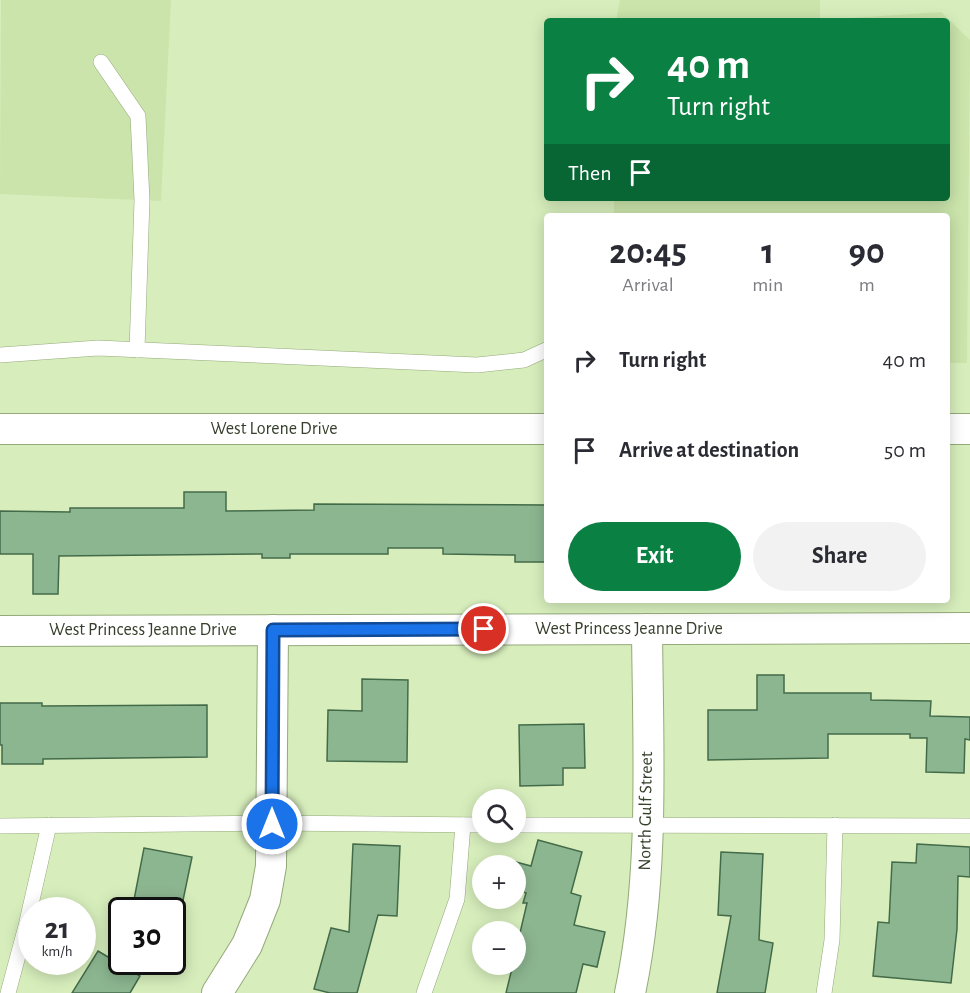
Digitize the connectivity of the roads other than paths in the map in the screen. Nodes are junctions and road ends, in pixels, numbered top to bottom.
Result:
1 (101, 62) dead end
2 (137, 350) junction
3 (544, 351) edge
4 (0, 355) edge
5 (0, 429) edge
6 (544, 429) edge
7 (950, 429) edge
8 (970, 429) edge
9 (970, 628) edge
10 (647, 629) junction
11 (273, 630) junction
12 (0, 631) edge
13 (272, 824) junction
14 (49, 825) junction
15 (463, 825) junction
16 (472, 825) edge
17 (526, 825) edge
18 (648, 825) junction
19 (835, 825) junction
20 (0, 826) edge
21 (970, 826) edge
22 (8, 993) edge
23 (217, 993) edge
24 (424, 993) edge
25 (630, 993) edge
26 (824, 993) edge

1 - 2 lane
2 - 3 lane
2 - 4 lane
5 - 6 street, West Lorene Drive
7 - 8 street
9 - 10 street, West Princess Jeanne Drive
10 - 11 street, West Princess Jeanne Drive
10 - 18 street, North Gulf Street
11 - 12 street, West Princess Jeanne Drive
11 - 13 street
13 - 14 lane
13 - 15 lane
13 - 23 street
14 - 20 lane
14 - 22 lane
15 - 16 lane
15 - 24 lane
17 - 18 lane
18 - 19 lane
18 - 25 street, North Gulf Street
19 - 21 lane
19 - 26 lane

